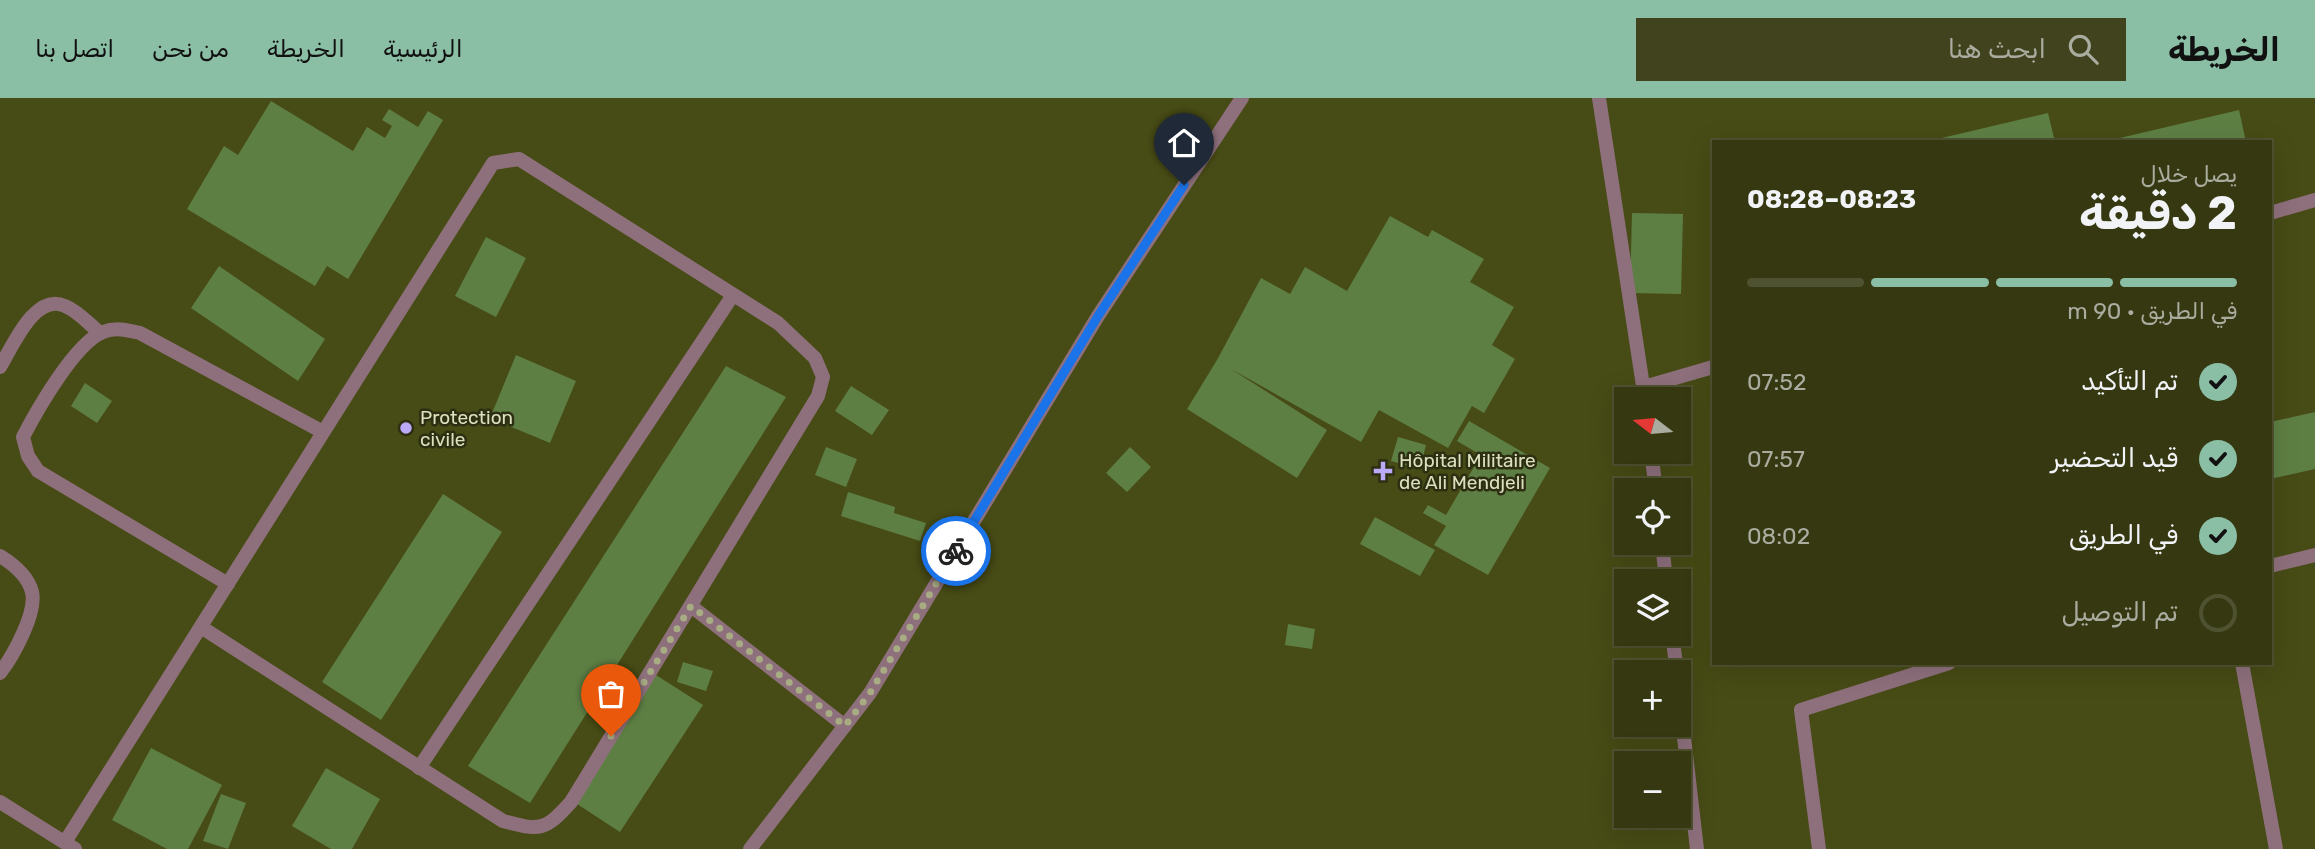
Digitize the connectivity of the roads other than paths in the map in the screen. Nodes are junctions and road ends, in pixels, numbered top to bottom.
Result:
1 (1242, 98) edge
2 (1599, 98) edge
3 (2315, 200) edge
4 (2272, 212) edge
5 (733, 295) junction
6 (100, 333) junction
7 (0, 367) edge
8 (1712, 367) edge
9 (1643, 387) edge
10 (1660, 387) edge
11 (323, 432) junction
12 (2315, 555) edge
13 (0, 556) edge
14 (2272, 566) edge
15 (228, 584) junction
16 (691, 606) junction
17 (201, 627) junction
18 (1943, 665) edge
19 (2242, 665) edge
20 (0, 673) edge
21 (845, 726) junction
22 (1684, 737) edge
23 (419, 768) junction
24 (0, 802) edge
25 (70, 846) edge
26 (750, 849) edge
27 (1697, 849) edge
28 (1819, 849) edge
29 (2276, 849) edge

1 - 21 lane
2 - 9 lane
3 - 4 lane
5 - 11 lane
5 - 16 lane
5 - 23 lane
6 - 7 lane
6 - 11 lane
6 - 15 lane
8 - 10 lane
11 - 15 lane
12 - 14 lane
13 - 20 lane
15 - 17 lane
16 - 21 lane
16 - 23 lane
17 - 23 lane
17 - 25 lane
18 - 28 lane
19 - 29 lane
21 - 26 lane
22 - 27 lane
24 - 25 lane

